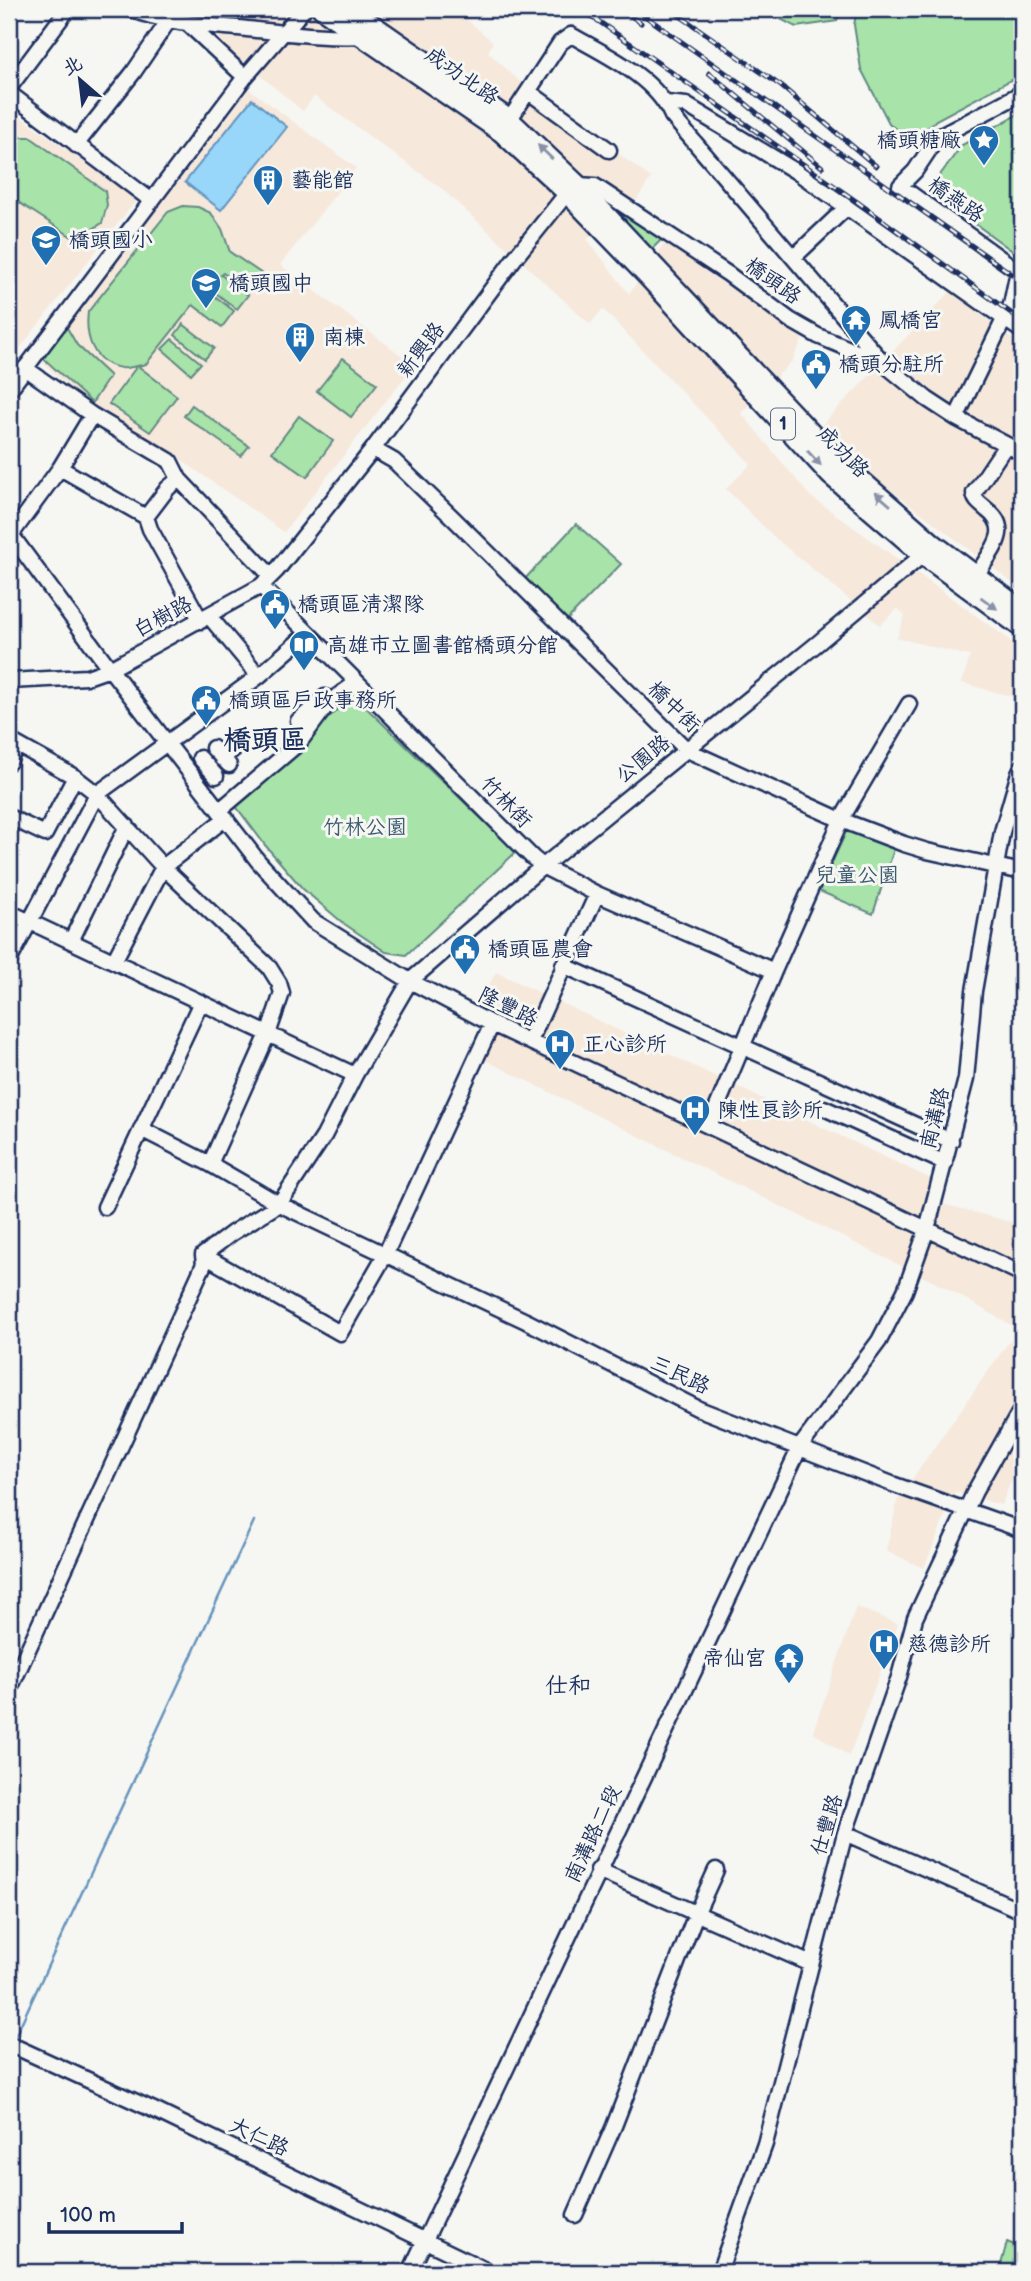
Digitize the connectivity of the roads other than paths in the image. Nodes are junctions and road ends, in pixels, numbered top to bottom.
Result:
1 (68, 9) edge
2 (131, 9) edge
3 (304, 9) edge
4 (322, 9) edge
5 (350, 9) edge
6 (169, 20) junction
7 (187, 23) junction
8 (369, 31) junction
9 (283, 32) junction
10 (245, 77) junction
11 (9, 91) edge
12 (529, 92) junction
13 (1022, 93) edge
14 (666, 103) junction
15 (506, 126) junction
16 (76, 145) junction
17 (609, 150) dead end
18 (573, 189) junction
19 (152, 201) junction
20 (846, 208) junction
21 (794, 257) junction
22 (1004, 318) junction
23 (1022, 331) edge
24 (883, 363) junction
25 (25, 368) junction
26 (9, 390) edge
27 (92, 415) junction
28 (956, 418) junction
29 (1006, 445) junction
30 (373, 449) junction
31 (1022, 453) edge
32 (60, 468) junction
33 (178, 479) junction
34 (146, 517) junction
35 (308, 531) joint
36 (10, 533) edge
37 (929, 550) junction
38 (976, 576) junction
39 (266, 581) junction
40 (1022, 610) edge
41 (205, 618) junction
42 (1022, 628) edge
43 (307, 634) junction
44 (110, 669) junction
45 (259, 676) junction
46 (9, 681) edge
47 (354, 681) junction
48 (327, 700) junction
49 (909, 704) dead end
50 (306, 730) dead end
51 (13, 742) edge
52 (168, 743) junction
53 (236, 747) dead end
54 (687, 750) junction
55 (221, 757) dead end
56 (200, 758) dead end
57 (9, 762) edge
58 (1022, 767) edge
59 (75, 776) junction
60 (216, 776) dead end
61 (97, 794) junction
62 (223, 814) junction
63 (9, 817) edge
64 (841, 820) junction
65 (127, 826) junction
66 (997, 865) junction
67 (163, 867) junction
68 (544, 867) junction
69 (1022, 872) edge
70 (597, 894) junction
71 (9, 912) edge
72 (30, 922) junction
73 (71, 941) junction
74 (9, 961) edge
75 (114, 961) junction
76 (563, 965) junction
77 (774, 971) junction
78 (410, 981) junction
79 (201, 1002) junction
80 (492, 1024) junction
81 (268, 1034) junction
82 (530, 1041) junction
83 (744, 1047) junction
84 (355, 1075) junction
85 (824, 1108) dead end
86 (709, 1126) junction
87 (141, 1129) junction
88 (951, 1141) junction
89 (945, 1163) junction
90 (210, 1164) junction
91 (279, 1204) junction
92 (105, 1207) dead end
93 (927, 1229) junction
94 (203, 1255) junction
95 (385, 1255) junction
96 (1022, 1274) edge
97 (1022, 1408) edge
98 (800, 1447) junction
99 (967, 1508) junction
100 (1022, 1530) edge
101 (9, 1691) edge
102 (845, 1833) junction
103 (598, 1870) junction
104 (716, 1870) dead end
105 (1022, 1911) edge
106 (696, 1914) junction
107 (811, 1964) junction
108 (9, 2044) edge
109 (575, 2215) dead end
110 (425, 2239) junction
111 (410, 2272) edge
112 (490, 2272) edge
113 (719, 2272) edge

1 - 11 street
2 - 6 street
3 - 9 street
4 - 8 main road, 成功北路 / 1
5 - 8 main road, 成功北路 / 1
6 - 7 street
6 - 16 street
7 - 9 street
7 - 10 street
8 - 9 street
8 - 15 main road, 成功北路 / 1
9 - 10 street
10 - 19 street
11 - 16 street
12 - 14 street
12 - 15 street
12 - 17 street
13 - 22 street, 橋燕路
14 - 20 street
14 - 21 street
15 - 18 main road, 成功北路 / 1
16 - 19 street
18 - 24 street, 橋頭路
18 - 30 street, 新興路
18 - 37 main road, 成功路 / 1
19 - 25 street
20 - 21 street
20 - 22 street
21 - 24 street
22 - 23 street
22 - 28 street, 橋燕路
24 - 28 street, 橋頭路
25 - 26 street
25 - 27 street, 竹林街
27 - 32 street
27 - 33 street, 竹林街
28 - 29 street, 橋頭路
29 - 31 street, 橋頭路
29 - 38 street
30 - 35 street, 新興路
30 - 54 street, 橋中街
32 - 34 street
32 - 36 street
33 - 34 street
33 - 39 street, 竹林街
34 - 41 street
35 - 39 street, 白樹路
36 - 44 street, 隆豐路
37 - 38 main road, 成功路 / 1
37 -> 42 main road, 成功路 / 1
37 - 54 street, 公園路
38 - 40 main road, 成功路 / 1
39 - 41 street, 白樹路
39 - 43 street, 竹林街
41 - 44 street, 白樹路
41 - 45 street
43 - 45 street
43 - 47 street, 竹林街
44 - 46 street, 白樹路
44 - 52 street, 隆豐路
45 - 52 street
47 - 48 street
47 - 68 street, 竹林街
48 - 50 street
48 - 62 street
49 - 64 street
51 - 57 street
51 - 59 street
52 - 61 street
52 - 62 street, 隆豐路
53 - 55 street
54 - 64 street, 橋中街
54 - 68 street, 公園路
56 - 60 street
58 - 66 street, 南溝路
59 - 61 street
59 - 63 street
61 - 65 street
61 - 72 street
62 - 67 street
62 - 78 street, 隆豐路
64 - 66 street, 橋中街
64 - 77 street
65 - 67 street
65 - 73 street
66 - 69 street, 橋中街
66 - 88 street, 南溝路
67 - 75 street
67 - 81 street
68 - 70 street, 竹林街
68 - 78 street, 公園路
70 - 76 street
70 - 77 street, 竹林街
71 - 72 street
72 - 73 street
72 - 74 street
73 - 75 street
75 - 79 street
76 - 82 street
76 - 83 street
77 - 83 street
78 - 80 street, 隆豐路
78 - 84 street, 公園路
79 - 81 street
79 - 87 street
80 - 82 street, 隆豐路
80 - 95 street
81 - 84 street
81 - 90 street
82 - 86 street, 隆豐路
83 - 86 street
83 - 88 street
84 - 91 street, 公園路
85 - 89 street
86 - 93 street, 隆豐路
87 - 90 street, 三民路
87 - 92 street
88 - 89 street, 南溝路
89 - 93 street, 南溝路
90 - 91 street, 三民路
91 - 94 street
91 - 95 street, 三民路
93 - 96 street, 隆豐路
93 - 98 street, 南溝路
94 - 95 street
94 - 101 street
95 - 98 street, 三民路
97 - 99 street, 仕豐路
98 - 99 street, 三民路
98 - 103 street, 南溝路二段
99 - 100 street, 三民路
99 - 102 street, 仕豐路
102 - 105 street
102 - 107 street, 仕豐路
103 - 106 street
103 - 110 street, 南溝路二段
104 - 106 street
106 - 107 street
106 - 109 street
107 - 113 street, 仕豐路
108 - 110 street, 大仁路
110 - 111 street, 南溝路二段
110 - 112 street, 大仁路

